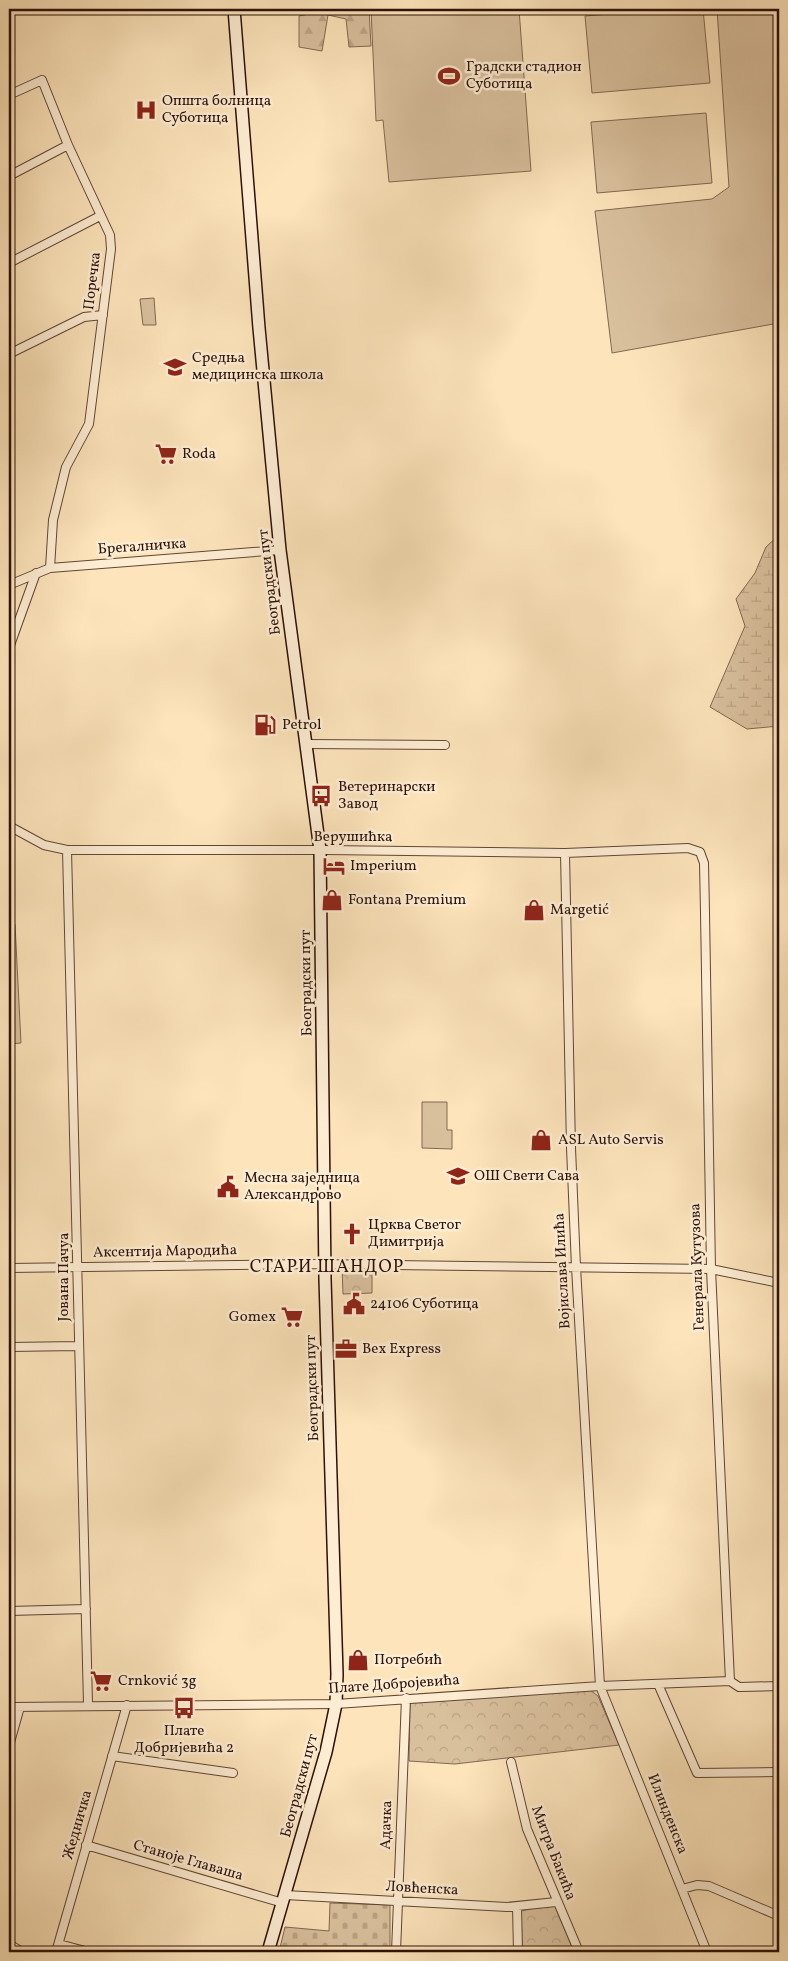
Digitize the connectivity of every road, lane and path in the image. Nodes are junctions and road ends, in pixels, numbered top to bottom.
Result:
1 (234, 9) edge
2 (9, 95) edge
3 (68, 146) junction
4 (9, 176) edge
5 (100, 216) junction
6 (9, 263) edge
7 (103, 315) junction
8 (9, 354) edge
9 (280, 550) junction
10 (50, 568) junction
11 (36, 573) junction
12 (9, 585) edge
13 (9, 648) edge
14 (306, 744) junction
15 (445, 745) dead end
16 (9, 826) edge
17 (67, 850) junction
18 (320, 850) junction
19 (700, 852) joint
20 (565, 853) junction
21 (324, 1264) junction
22 (79, 1267) junction
23 (576, 1267) junction
24 (9, 1268) edge
25 (711, 1269) junction
26 (779, 1282) edge
27 (78, 1346) junction
28 (9, 1347) edge
29 (86, 1609) junction
30 (9, 1611) edge
31 (730, 1682) junction
32 (658, 1684) junction
33 (600, 1686) junction
34 (779, 1686) edge
35 (406, 1698) junction
36 (88, 1704) junction
37 (336, 1704) junction
38 (127, 1705) junction
39 (9, 1707) edge
40 (20, 1707) junction
41 (9, 1746) edge
42 (112, 1756) junction
43 (511, 1762) dead end
44 (779, 1772) edge
45 (233, 1773) dead end
46 (86, 1846) junction
47 (682, 1889) junction
48 (284, 1899) junction
49 (397, 1902) junction
50 (556, 1902) junction
51 (517, 1907) junction
52 (779, 1916) edge
53 (9, 1944) edge
54 (59, 1944) junction
55 (22, 1952) edge
56 (56, 1952) edge
57 (89, 1952) edge
58 (268, 1952) edge
59 (396, 1952) edge
60 (518, 1952) edge
61 (579, 1952) edge
62 (707, 1952) edge

1 - 9 main road, Београдски пут
2 - 3 street, Поречка
3 - 4 street
3 - 5 street, Поречка
5 - 6 street
5 - 7 street, Поречка
7 - 8 street
7 - 10 street, Поречка
9 - 10 street, Брегалничка
9 - 14 main road, Београдски пут
10 - 11 street, Брегалничка
11 - 12 street, Брегалничка
11 - 13 street
14 - 15 street
14 - 18 main road, Београдски пут
16 - 17 street, Верушићка
17 - 18 street, Верушићка
17 - 22 street, Јована Пачуа
18 - 20 street, Верушићка
18 - 21 main road, Београдски пут
19 - 20 street, Верушићка
19 - 25 street, Генерала Кутузова
20 - 23 street, Војислава Илића
21 - 22 street, Аксентија Мародића
21 - 23 street, Аксентија Мародића
21 - 37 main road, Београдски пут
22 - 24 street, Аксентија Мародића
22 - 27 street, Јована Пачуа
23 - 25 street, Аксентија Мародића
23 - 33 street, Војислава Илића
25 - 26 street, Аксентија Мародића
25 - 31 street, Генерала Кутузова
27 - 28 street
27 - 29 street, Јована Пачуа
29 - 30 street
29 - 36 street, Јована Пачуа
31 - 32 street, Плате Добројевића
31 - 34 street, Плате Добројевића
32 - 33 street, Плате Добројевића
32 - 44 street
33 - 35 street, Плате Добројевића
33 - 47 street, Илинденска
35 - 37 street, Плате Добројевића
35 - 49 street, Адачка
36 - 38 street, Плате Добројевића
36 - 40 street, Плате Добројевића
37 - 38 street, Плате Добројевића
37 - 48 main road, Београдски пут
38 - 42 street, Жедничка
39 - 40 street, Плате Добројевића
40 - 41 street
42 - 45 street
42 - 46 street, Жедничка
43 - 50 street, Митра Бакића
46 - 48 street, Станоје Главаша
46 - 54 street, Жедничка
47 - 52 street
47 - 62 street, Илинденска
48 - 49 street, Ловћенска
48 - 58 main road, Београдски пут
49 - 51 street, Ловћенска
49 - 59 street, Адачка
50 - 51 street, Ловћенска
50 - 61 street, Митра Бакића
51 - 60 street
53 - 55 street
54 - 56 street, Жедничка
54 - 57 street

